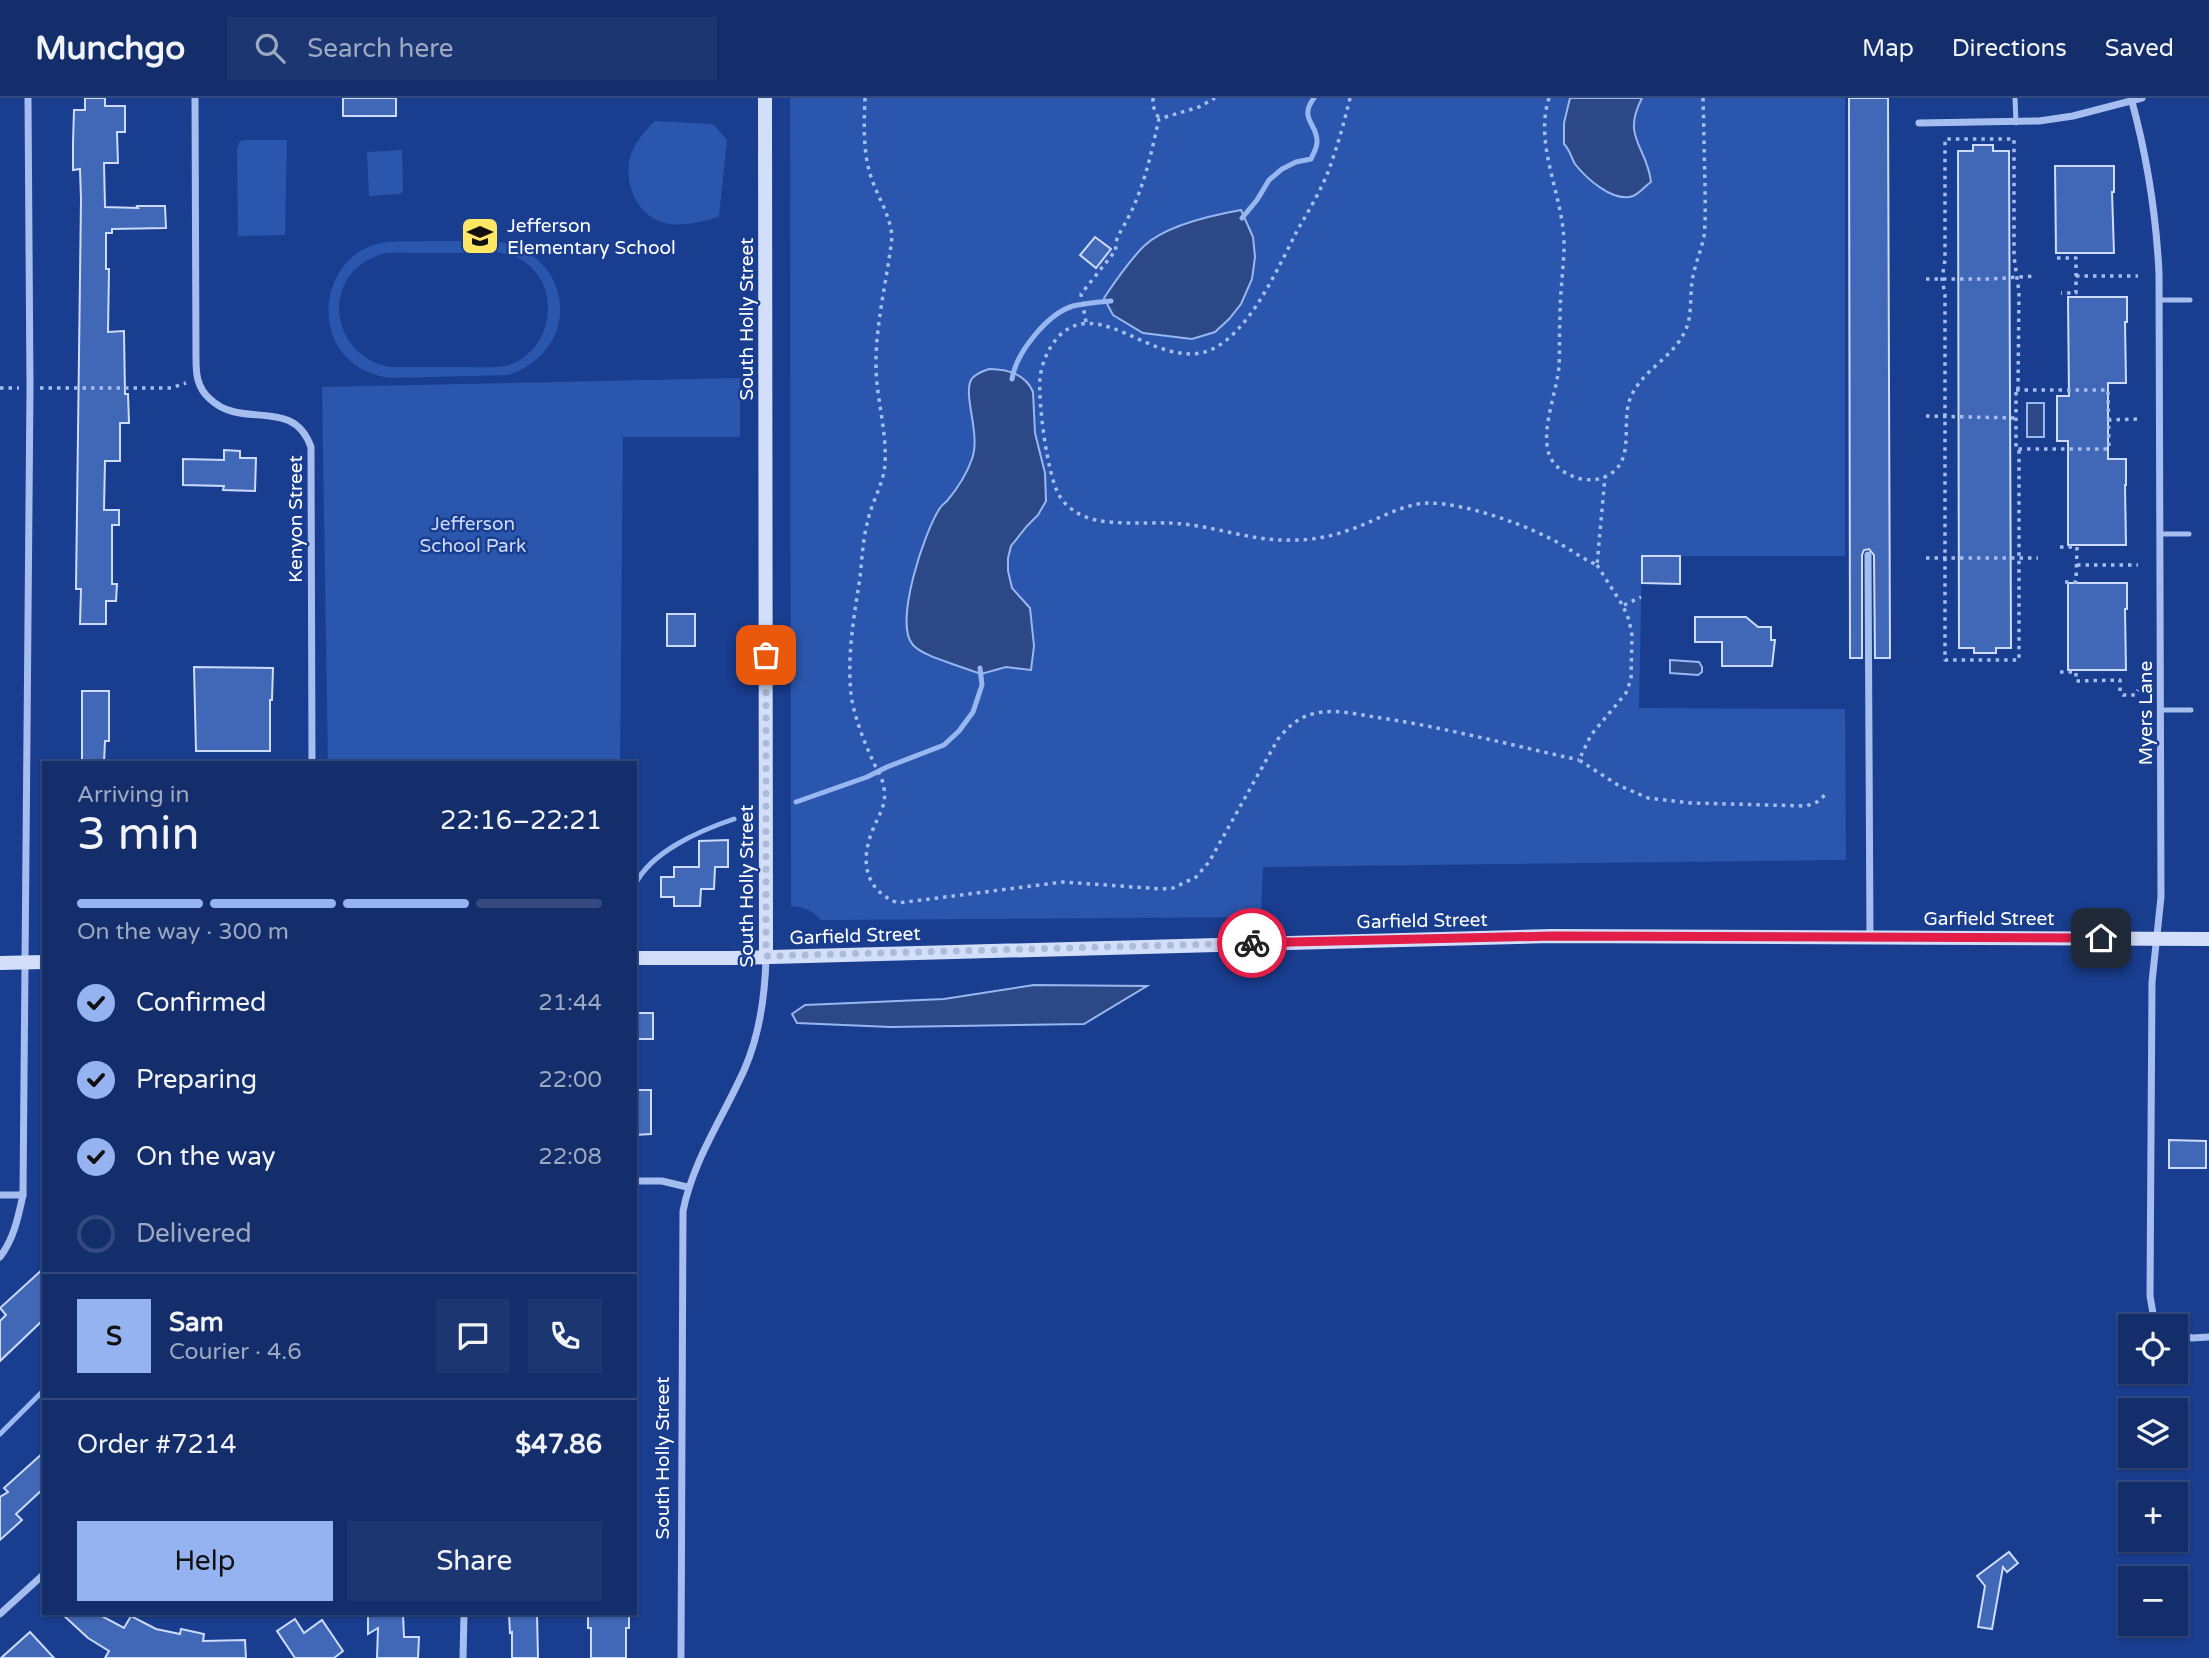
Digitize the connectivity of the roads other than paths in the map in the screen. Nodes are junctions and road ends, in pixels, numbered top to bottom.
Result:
1 (28, 98) edge
2 (195, 98) edge
3 (765, 98) edge
4 (2015, 98) edge
5 (2142, 98) edge
6 (2132, 99) edge
7 (1919, 123) dead end
8 (2016, 123) junction
9 (2160, 300) junction
10 (2190, 300) dead end
11 (2160, 534) junction
12 (2189, 534) dead end
13 (1868, 555) dead end
14 (2161, 710) junction
15 (2191, 710) dead end
16 (313, 761) edge
17 (1870, 937) junction
18 (2157, 938) junction
19 (2209, 939) edge
20 (766, 956) junction
21 (637, 958) edge
22 (0, 962) edge
23 (26, 962) junction
24 (42, 962) edge
25 (637, 1181) edge
26 (687, 1187) junction
27 (0, 1195) edge
28 (23, 1195) junction
29 (0, 1257) edge
30 (2153, 1314) edge
31 (2188, 1337) edge
32 (2209, 1337) edge
33 (42, 1576) edge
34 (0, 1615) edge
35 (464, 1615) edge
36 (463, 1658) edge
37 (681, 1658) edge

1 - 23 street
2 - 16 street, Kenyon Street
3 - 20 main road, South Holly Street
4 - 8 lane
5 - 6 street
6 - 8 street
6 - 9 street, Myers Lane
7 - 8 street
9 - 10 lane
9 - 11 street, Myers Lane
11 - 12 lane
11 - 14 street, Myers Lane
13 - 17 street
14 - 15 lane
14 - 18 street, Myers Lane
17 - 18 main road, Garfield Street
17 - 20 main road, Garfield Street
18 - 19 main road, Garfield Street
18 - 30 street, Myers Lane
20 - 21 main road, Garfield Street
20 - 26 street, South Holly Street
22 - 23 main road
23 - 24 main road
23 - 28 street
25 - 26 street
26 - 37 street, South Holly Street
27 - 28 street
28 - 29 street
31 - 32 street
33 - 34 street
35 - 36 street

